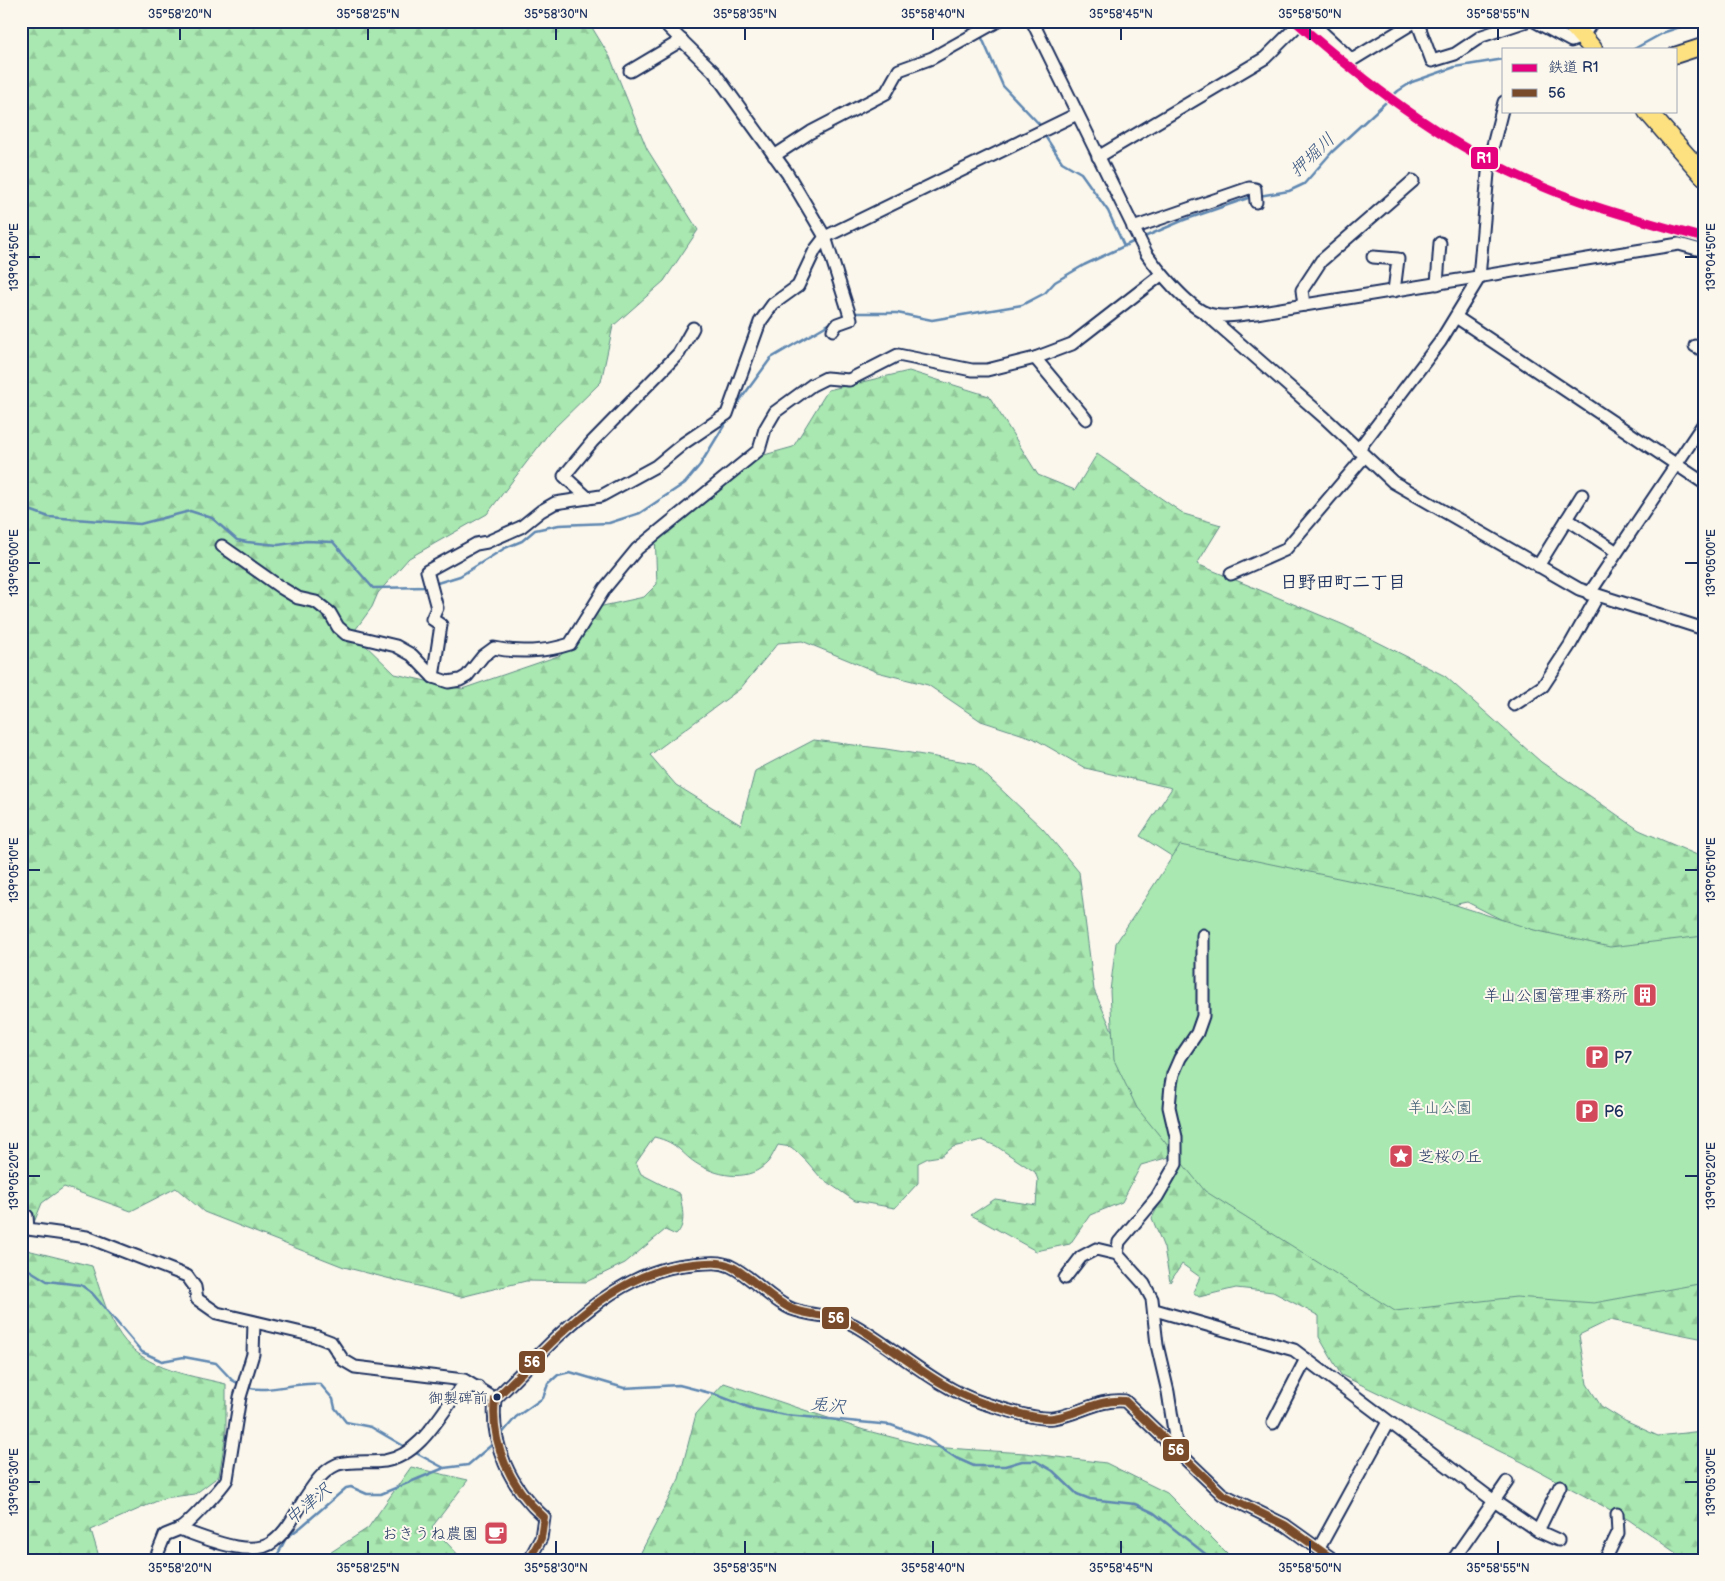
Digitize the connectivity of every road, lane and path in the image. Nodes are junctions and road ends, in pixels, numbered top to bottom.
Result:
1 (662, 21) edge
2 (998, 21) edge
3 (1032, 21) edge
4 (1302, 21) edge
5 (1310, 21) edge
6 (1416, 21) edge
7 (1527, 21) edge
8 (1534, 21) edge
9 (1569, 21) edge
10 (1593, 21) edge
11 (682, 40) junction
12 (1589, 44) edge
13 (1704, 46) edge
14 (1678, 54) edge
15 (630, 71) dead end
16 (1502, 110) edge
17 (1649, 112) edge
18 (1077, 114) junction
19 (774, 156) junction
20 (1098, 157) junction
21 (1704, 176) edge
22 (1413, 180) dead end
23 (1256, 198) dead end
24 (1133, 228) junction
25 (825, 237) junction
26 (1440, 244) dead end
27 (1704, 251) edge
28 (1373, 257) dead end
29 (1160, 275) junction
30 (1479, 278) junction
31 (1437, 284) junction
32 (1394, 291) junction
33 (1304, 305) junction
34 (1205, 313) junction
35 (1456, 317) junction
36 (693, 328) dead end
37 (833, 330) dead end
38 (1035, 358) junction
39 (1086, 419) dead end
40 (1704, 423) edge
41 (1361, 454) junction
42 (1676, 465) junction
43 (1704, 483) edge
44 (1582, 495) dead end
45 (588, 498) junction
46 (1567, 519) junction
47 (222, 546) dead end
48 (1617, 552) junction
49 (1538, 566) junction
50 (1231, 574) dead end
51 (1593, 595) junction
52 (1704, 629) edge
53 (433, 677) junction
54 (1514, 705) dead end
55 (1203, 935) dead end
56 (27, 1216) dead end
57 (1117, 1254) junction
58 (1065, 1278) dead end
59 (1155, 1310) junction
60 (254, 1322) junction
61 (1306, 1358) junction
62 (478, 1386) junction
63 (495, 1398) junction
64 (1388, 1422) junction
65 (1273, 1423) dead end
66 (1177, 1450) junction
67 (1507, 1482) dead end
68 (1560, 1486) dead end
69 (1494, 1501) junction
70 (1617, 1514) dead end
71 (179, 1529) junction
72 (1538, 1531) junction
73 (1558, 1540) dead end
74 (1319, 1548) junction
75 (155, 1560) edge
76 (529, 1560) edge
77 (1334, 1560) edge
78 (1453, 1560) edge
79 (1605, 1560) edge

1 - 11 street
2 - 19 street
3 - 18 street
4 - 20 street
5 - 6 street
6 - 7 street
8 - 12 street
9 - 12 highway
10 - 12 street
11 - 15 street
11 - 19 street
13 - 14 main road
16 - 30 street
17 - 21 highway
18 - 20 street
18 - 25 street
19 - 25 street
20 - 24 street
22 - 33 street
23 - 24 street
24 - 29 street
25 - 37 street
25 - 45 street
26 - 31 street
27 - 30 street
28 - 32 street
29 - 34 street
29 - 38 street
30 - 31 street
30 - 35 street
31 - 32 street
32 - 33 street
33 - 34 street
34 - 41 street
35 - 41 street
35 - 42 street
36 - 45 street
38 - 39 street
38 - 53 street
40 - 42 street
41 - 49 street
41 - 50 street
42 - 43 street
42 - 48 street
44 - 46 street
45 - 53 street
46 - 48 street
46 - 49 street
47 - 53 street
48 - 51 street
49 - 51 street
51 - 52 street
51 - 54 street
55 - 57 street
56 - 60 street
57 - 58 street
57 - 59 street
59 - 61 street
59 - 66 street
60 - 62 street
60 - 71 street
61 - 64 street
61 - 65 street
62 - 63 street
62 - 71 street
63 - 66 street
63 - 76 street
64 - 69 street
64 - 74 street
66 - 74 street
67 - 69 street
68 - 72 street
69 - 72 street
69 - 78 street
70 - 79 street
71 - 75 street
72 - 73 street
74 - 77 street

